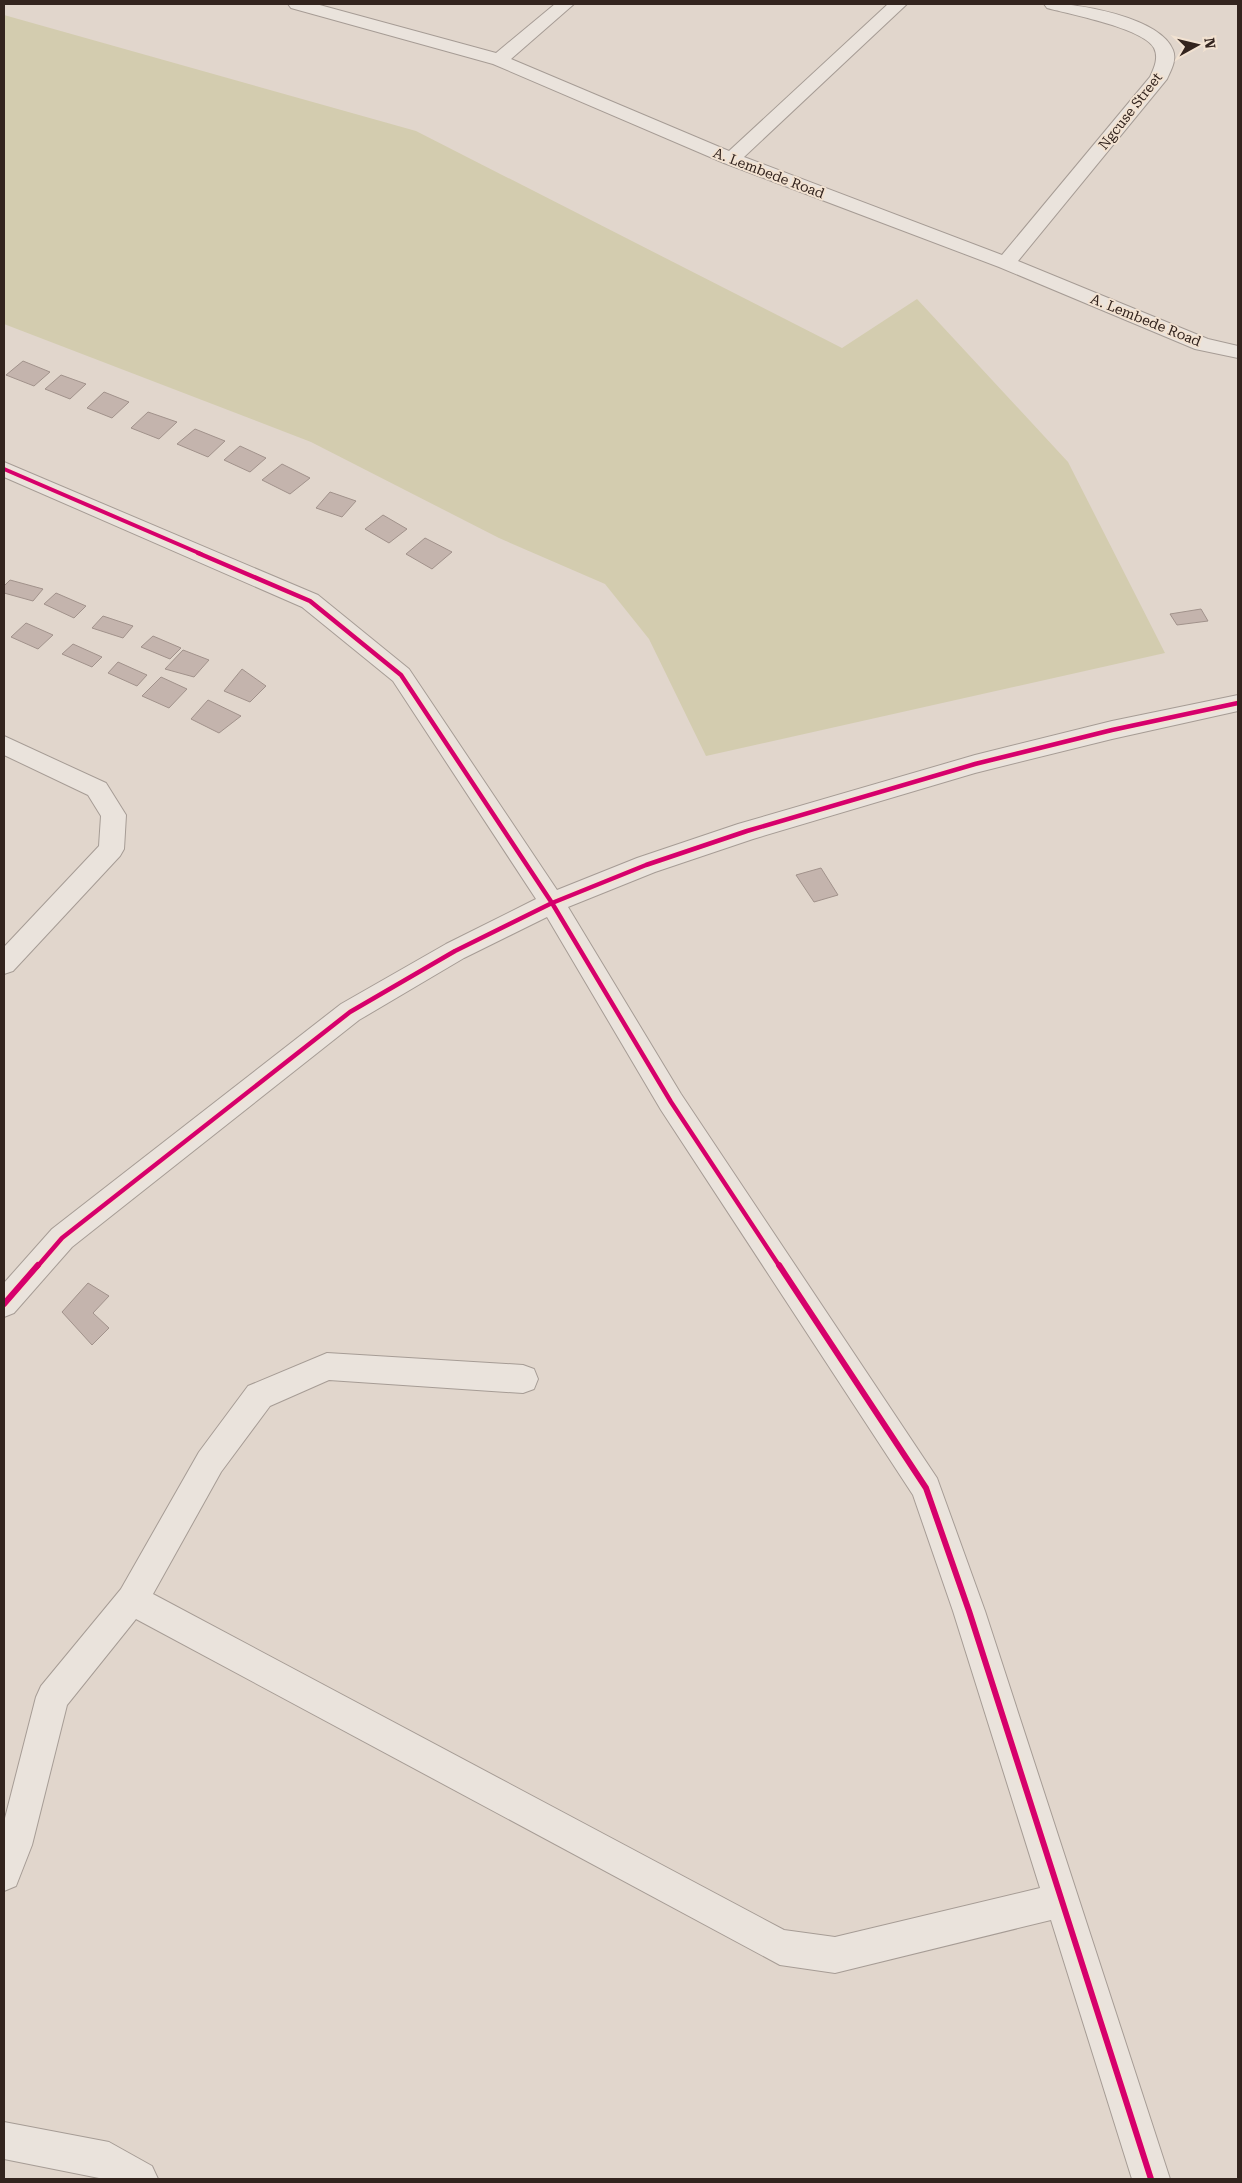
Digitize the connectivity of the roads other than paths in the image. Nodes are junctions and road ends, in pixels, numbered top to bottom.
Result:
1 (297, 4) edge
2 (565, 4) edge
3 (898, 4) edge
4 (1053, 4) edge
5 (499, 60) junction
6 (731, 159) junction
7 (1006, 263) junction
8 (1238, 352) edge
9 (4, 469) edge
10 (1238, 703) edge
11 (4, 745) edge
12 (552, 903) junction
13 (4, 964) edge
14 (4, 1304) edge
15 (523, 1379) dead end
16 (132, 1600) junction
17 (4, 1874) edge
18 (1062, 1900) junction
19 (4, 2140) edge
20 (139, 2179) edge
21 (1151, 2179) edge

1 - 5 street, A. Lembede Road
2 - 5 street
3 - 6 street
4 - 7 street, Ngcuse Street
5 - 6 street, A. Lembede Road
6 - 7 street, A. Lembede Road
7 - 8 street, A. Lembede Road
9 - 12 street
10 - 12 street
11 - 13 street
12 - 14 street
12 - 18 street
15 - 16 street
16 - 17 street
16 - 18 street
18 - 21 street
19 - 20 street

